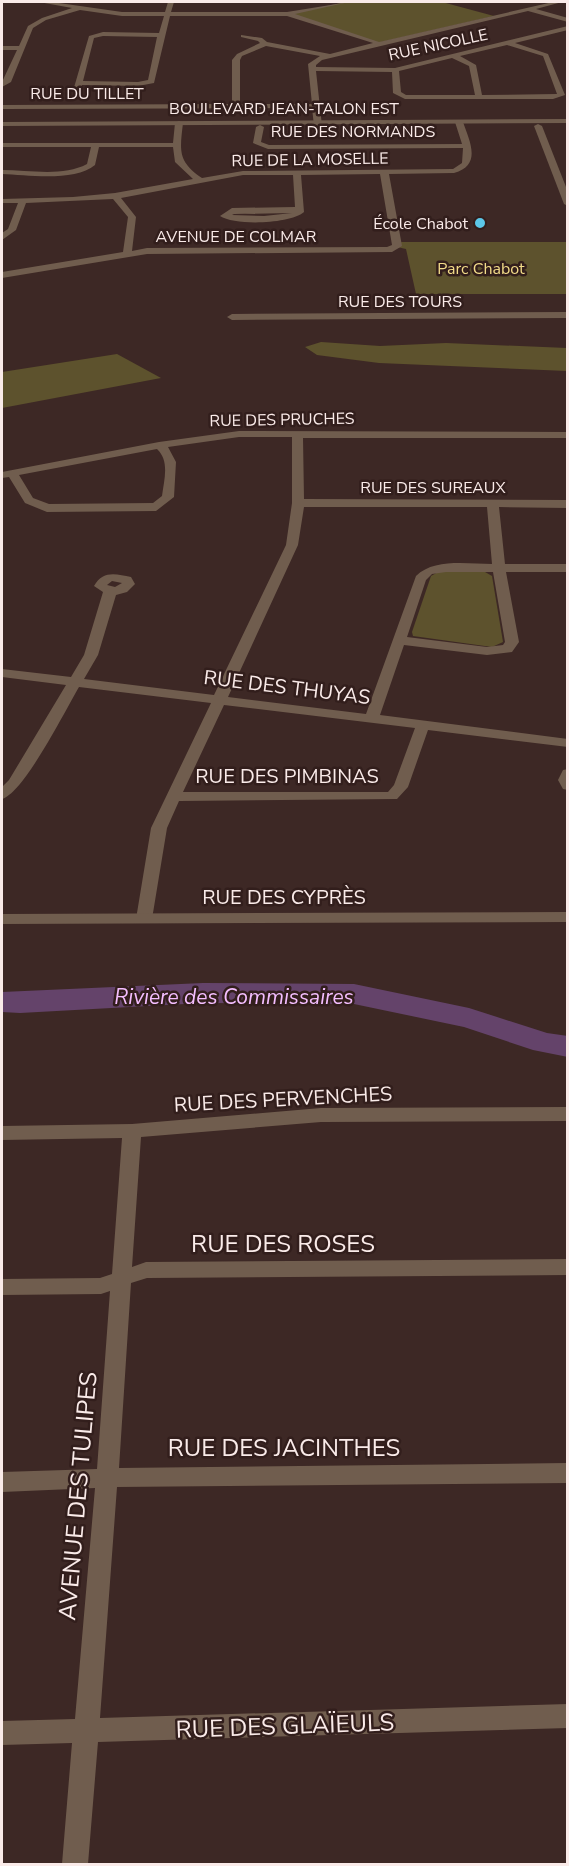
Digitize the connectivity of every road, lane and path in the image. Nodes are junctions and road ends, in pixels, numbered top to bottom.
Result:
1 (42, 2) edge
2 (99, 2) edge
3 (171, 2) edge
4 (346, 2) edge
5 (559, 2) edge
6 (81, 8) junction
7 (527, 9) junction
8 (168, 14) junction
9 (287, 14) junction
10 (567, 20) edge
11 (567, 28) edge
12 (161, 35) junction
13 (243, 36) dead end
14 (377, 43) junction
15 (508, 43) junction
16 (265, 44) junction
17 (2, 48) edge
18 (21, 48) junction
19 (327, 55) junction
20 (451, 56) junction
21 (2, 66) edge
22 (13, 66) junction
23 (313, 69) junction
24 (395, 70) junction
25 (79, 83) junction
26 (2, 85) edge
27 (479, 98) junction
28 (236, 106) junction
29 (316, 106) junction
30 (2, 107) edge
31 (73, 107) junction
32 (567, 123) edge
33 (460, 124) junction
34 (179, 125) junction
35 (318, 125) junction
36 (2, 126) edge
37 (538, 126) junction
38 (260, 127) junction
39 (2, 145) edge
40 (96, 145) junction
41 (177, 145) junction
42 (466, 146) junction
43 (555, 170) junction
44 (567, 170) edge
45 (2, 172) edge
46 (297, 172) junction
47 (384, 172) junction
48 (199, 180) junction
49 (566, 194) edge
50 (115, 196) junction
51 (2, 201) edge
52 (23, 201) junction
53 (567, 204) edge
54 (299, 210) junction
55 (2, 237) edge
56 (128, 255) junction
57 (2, 275) edge
58 (567, 315) edge
59 (232, 317) dead end
60 (297, 434) junction
61 (567, 435) edge
62 (159, 445) junction
63 (7, 474) edge
64 (298, 503) junction
65 (493, 504) junction
66 (567, 504) edge
67 (499, 568) junction
68 (567, 568) edge
69 (110, 592) dead end
70 (400, 640) junction
71 (2, 673) edge
72 (77, 681) junction
73 (221, 699) junction
74 (372, 717) junction
75 (423, 725) junction
76 (567, 743) edge
77 (567, 773) edge
78 (567, 786) edge
79 (2, 794) edge
80 (175, 797) junction
81 (567, 917) edge
82 (144, 918) junction
83 (2, 919) edge
84 (567, 1114) edge
85 (132, 1131) junction
86 (2, 1133) edge
87 (567, 1267) edge
88 (121, 1280) junction
89 (2, 1287) edge
90 (567, 1473) edge
91 (107, 1478) junction
92 (2, 1482) edge
93 (567, 1716) edge
94 (85, 1732) junction
95 (2, 1733) edge
96 (75, 1864) edge

1 - 6 street
2 - 6 street
3 - 8 street
4 - 9 street
5 - 7 street
6 - 8 street
6 - 18 street
7 - 10 street
7 - 14 street
8 - 9 street
8 - 12 street
9 - 14 street
11 - 15 street, RUE NICOLLE
12 - 25 street
12 - 25 street
13 - 16 street
14 - 19 street
15 - 20 street, RUE NICOLLE
15 - 27 street
16 - 19 street
16 - 28 street
17 - 18 street
18 - 22 street
19 - 23 street
20 - 24 street, RUE NICOLLE
20 - 27 street
21 - 22 street
22 - 26 street
23 - 24 street, RUE NICOLLE
23 - 29 street
24 - 27 street
25 - 31 street
28 - 29 street, RUE DU TILLET
28 - 31 street, RUE DU TILLET
29 - 35 street
30 - 31 street, RUE DU TILLET
32 - 33 street, BOULEVARD JEAN-TALON EST
32 - 37 street, BOULEVARD JEAN-TALON EST
33 - 35 street, BOULEVARD JEAN-TALON EST
33 - 37 street, BOULEVARD JEAN-TALON EST
33 - 42 street
34 - 35 street, BOULEVARD JEAN-TALON EST
34 - 36 street, BOULEVARD JEAN-TALON EST
34 - 38 street, BOULEVARD JEAN-TALON EST
34 - 41 street
35 - 38 street, BOULEVARD JEAN-TALON EST
37 - 43 street
38 - 42 street, RUE DES NORMANDS
39 - 40 street
40 - 41 street
40 - 45 street
41 - 48 street
42 - 47 street, RUE DE LA MOSELLE
43 - 44 street
43 - 49 street
46 - 47 street, RUE DE LA MOSELLE
46 - 48 street, RUE DE LA MOSELLE
46 - 54 street
47 - 56 street, AVENUE DE COLMAR
48 - 50 street, RUE DE LA MOSELLE
49 - 53 street
50 - 52 street, RUE DE LA MOSELLE
50 - 56 street
51 - 52 street, RUE DE LA MOSELLE
52 - 55 street
54 - 54 street
56 - 57 street, AVENUE DE COLMAR
58 - 59 street, RUE DES TOURS
60 - 61 street, RUE DES PRUCHES
60 - 62 street, RUE DES PRUCHES
60 - 64 street
62 - 63 street, RUE DES PRUCHES
62 - 63 street
64 - 65 street, RUE DES SUREAUX
64 - 73 street
65 - 66 street, RUE DES SUREAUX
65 - 67 street
67 - 68 street
67 - 70 street
67 - 70 street
69 - 72 street
70 - 74 street
71 - 72 street, RUE DES THUYAS
72 - 73 street, RUE DES THUYAS
72 - 79 street
73 - 74 street, RUE DES THUYAS
73 - 80 street
74 - 75 street, RUE DES THUYAS
75 - 76 street, RUE DES THUYAS
75 - 80 street, RUE DES PIMBINAS
77 - 78 street
80 - 82 street
81 - 82 street, RUE DES CYPRÈS
82 - 83 street, RUE DES CYPRÈS
84 - 85 street, RUE DES PERVENCHES
85 - 86 street, RUE DES PERVENCHES
85 - 88 street, AVENUE DES TULIPES
87 - 88 street, RUE DES ROSES
88 - 89 street, RUE DES ROSES
88 - 91 street, AVENUE DES TULIPES
90 - 91 street, RUE DES JACINTHES
91 - 92 street, RUE DES JACINTHES
91 - 94 street, AVENUE DES TULIPES
93 - 94 street, RUE DES GLAÏEULS
94 - 95 street, RUE DES GLAÏEULS
94 - 96 street, AVENUE DES TULIPES

